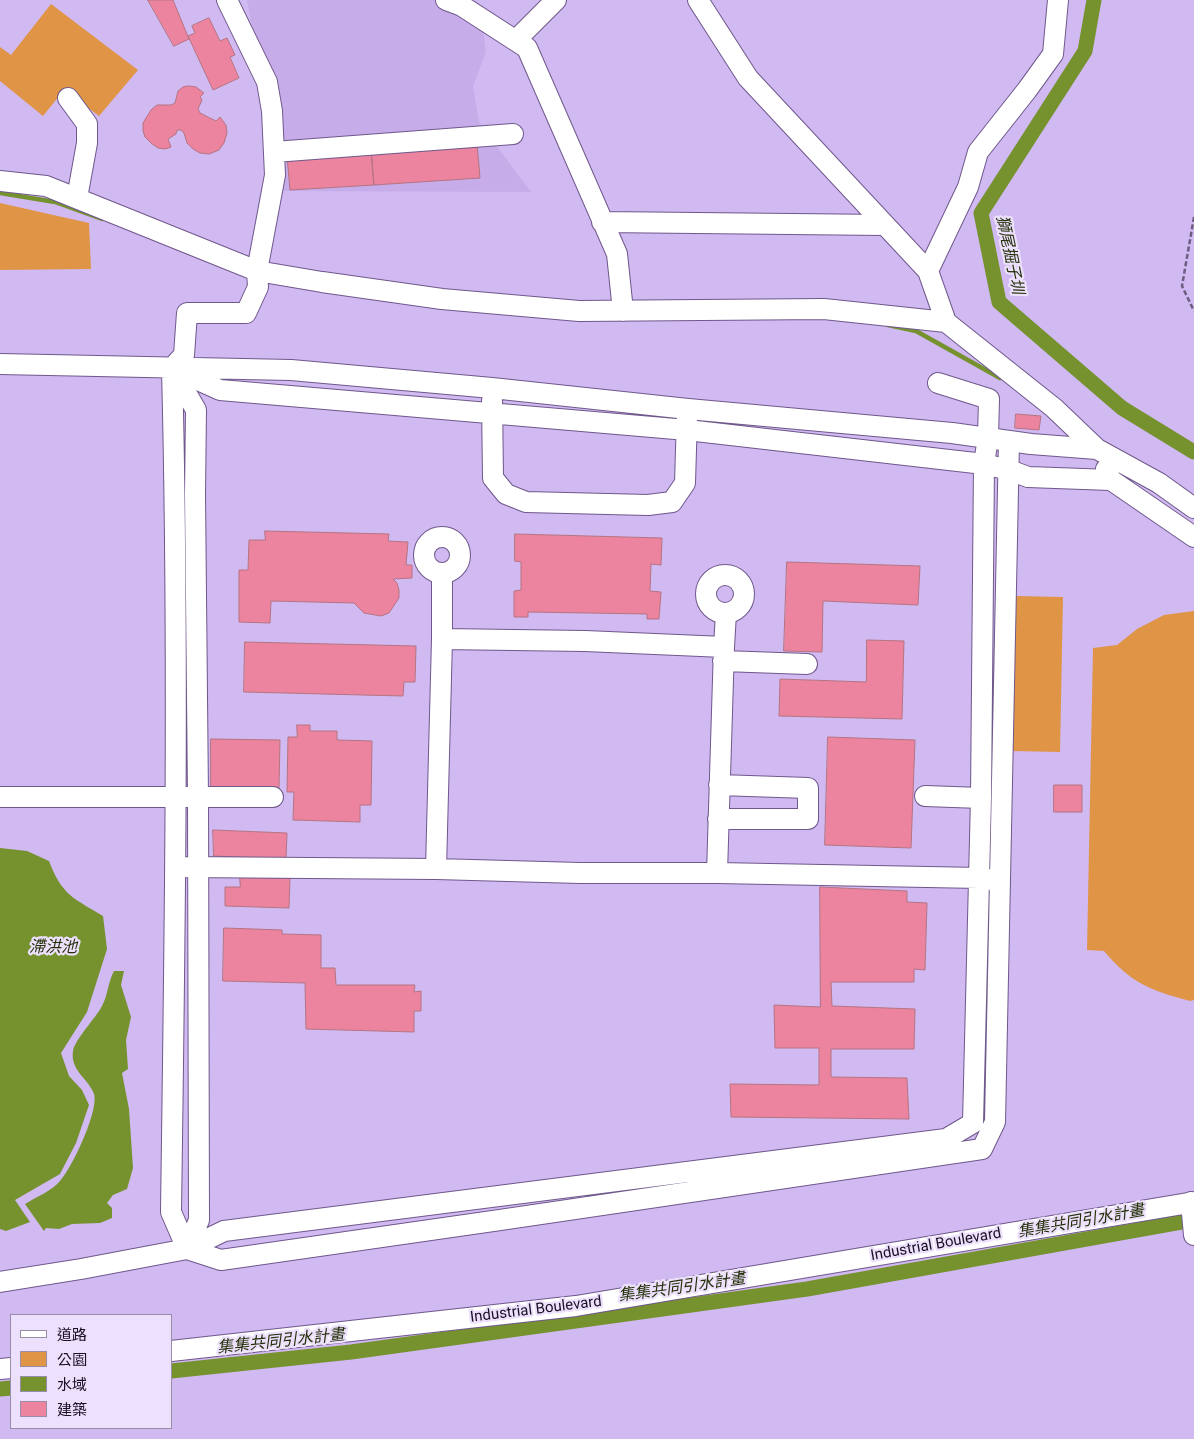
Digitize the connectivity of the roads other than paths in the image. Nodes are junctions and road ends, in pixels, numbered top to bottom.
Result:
1 (227, 0) edge
2 (556, 0) edge
3 (698, 0) edge
4 (1058, 0) edge
5 (459, 2) edge
6 (516, 40) junction
7 (68, 98) dead end
8 (513, 134) dead end
9 (274, 152) junction
10 (0, 181) edge
11 (77, 198) junction
12 (602, 222) junction
13 (885, 225) junction
14 (257, 271) junction
15 (928, 271) junction
16 (623, 311) junction
17 (946, 322) junction
18 (0, 364) edge
19 (172, 368) junction
20 (938, 383) dead end
21 (492, 388) junction
22 (688, 410) junction
23 (492, 412) junction
24 (687, 430) junction
25 (988, 437) junction
26 (1009, 441) junction
27 (1097, 449) junction
28 (984, 464) junction
29 (1009, 470) junction
30 (1111, 480) junction
31 (1194, 508) edge
32 (1194, 538) edge
33 (442, 573) dead end
34 (726, 613) dead end
35 (442, 639) junction
36 (724, 654) junction
37 (807, 664) dead end
38 (719, 785) junction
39 (925, 796) dead end
40 (0, 797) edge
41 (176, 797) junction
42 (198, 797) junction
43 (273, 797) dead end
44 (981, 798) junction
45 (718, 819) junction
46 (176, 867) junction
47 (198, 867) junction
48 (436, 869) junction
49 (717, 873) junction
50 (990, 880) junction
51 (649, 1177) junction
52 (654, 1196) junction
53 (494, 1197) junction
54 (1192, 1202) edge
55 (500, 1220) junction
56 (300, 1222) junction
57 (1194, 1235) edge
58 (306, 1248) junction
59 (187, 1249) junction
60 (0, 1282) edge
61 (172, 1351) edge

1 - 9 street
2 - 6 street
3 - 13 street
4 - 15 street
5 - 6 street
6 - 12 street
7 - 11 street
8 - 9 street
9 - 14 street
10 - 11 street
11 - 14 street
12 - 13 street
12 - 16 street
13 - 15 street
14 - 16 street
14 - 19 street
15 - 17 street
16 - 17 street
17 - 27 street
18 - 19 street
19 - 21 street
19 - 23 street
19 - 41 street
19 - 42 street
20 - 25 street
21 - 22 street
21 - 23 street
22 - 24 street
22 - 25 street
23 - 24 street
23 - 24 street
24 - 28 street
25 - 26 street
25 - 28 street
26 - 27 street
26 - 29 street
27 - 30 street
27 - 31 street
28 - 29 street
28 - 44 street
29 - 30 street
29 - 50 street
30 - 32 street
33 - 35 street
34 - 36 street
35 - 36 street
35 - 48 street
36 - 37 street
36 - 38 street
38 - 45 street
38 - 45 street
39 - 44 street
40 - 41 street
41 - 42 street
41 - 46 street
42 - 43 street
42 - 47 street
44 - 50 street
45 - 49 street
46 - 47 street
46 - 59 street
47 - 48 street
47 - 59 street
48 - 49 street
49 - 50 street
50 - 51 street
50 - 52 street
51 - 52 street
51 - 53 street
52 - 55 street
53 - 55 street
53 - 56 street
54 - 57 street
54 - 61 street, Industrial Boulevard
55 - 58 street
56 - 58 street
56 - 59 street
58 - 59 street
59 - 60 street

